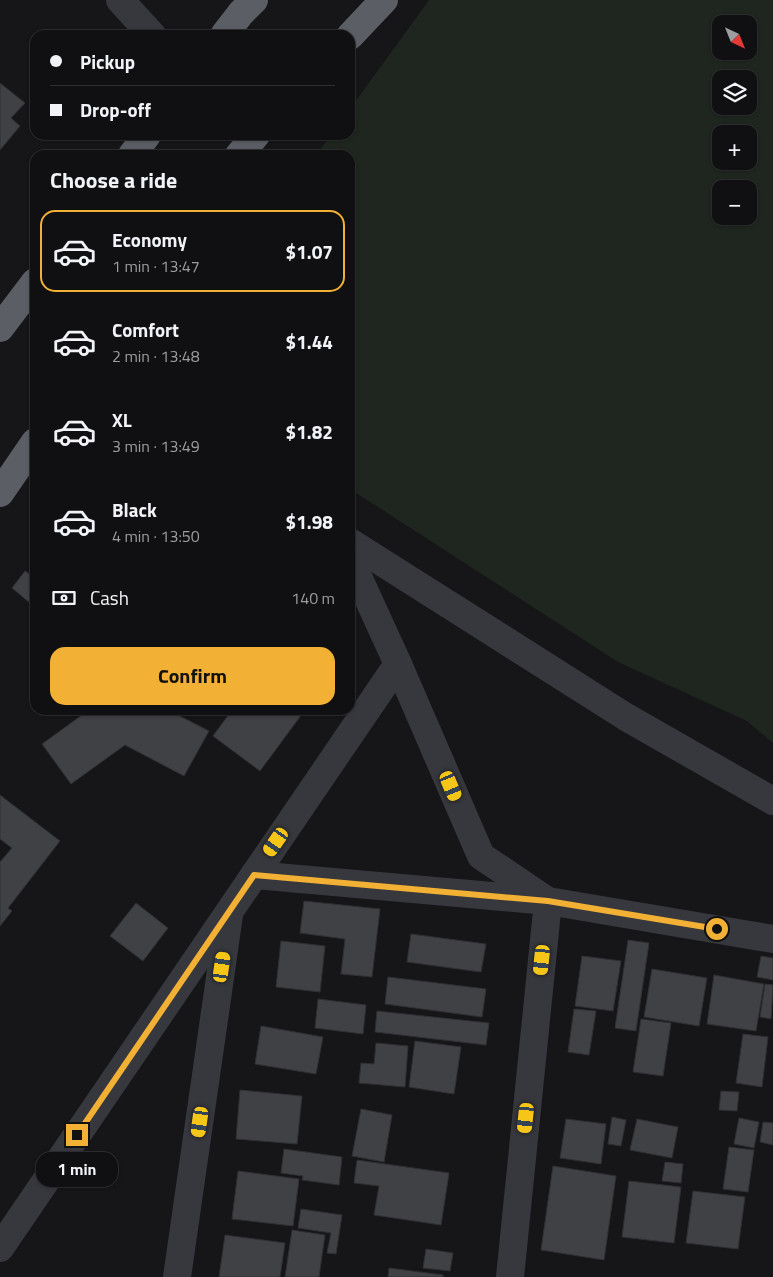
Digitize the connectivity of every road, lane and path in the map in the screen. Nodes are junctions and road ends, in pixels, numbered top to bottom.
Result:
1 (120, 0) edge
2 (254, 0) edge
3 (384, 0) edge
4 (147, 30) edge
5 (228, 30) edge
6 (355, 31) edge
7 (30, 289) edge
8 (0, 328) edge
9 (30, 449) edge
10 (0, 494) edge
11 (355, 545) edge
12 (355, 570) edge
13 (398, 664) junction
14 (773, 801) edge
15 (254, 875) junction
16 (548, 901) junction
17 (230, 909) junction
18 (773, 939) edge
19 (0, 1248) edge
20 (177, 1277) edge
21 (510, 1277) edge

1 - 4 street
2 - 5 highway
3 - 6 highway
7 - 8 highway
9 - 10 highway
11 - 14 street
12 - 13 street
13 - 15 street
13 - 16 street
15 - 16 street
15 - 17 street
16 - 18 street
16 - 21 street
17 - 19 street
17 - 20 street

